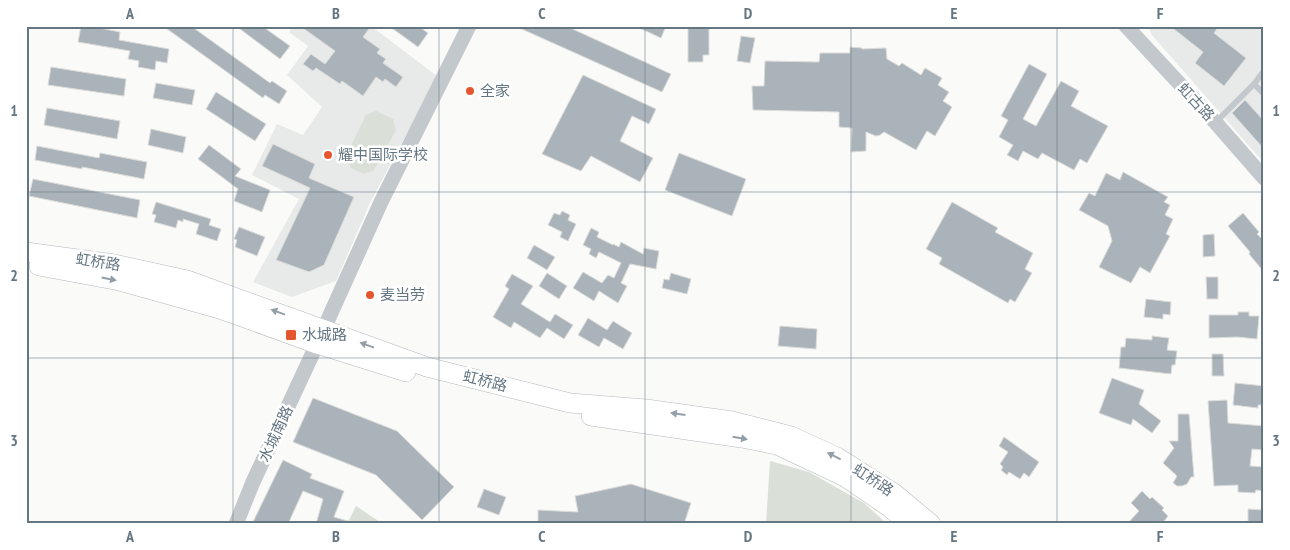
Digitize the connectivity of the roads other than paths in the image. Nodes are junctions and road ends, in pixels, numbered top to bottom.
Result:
1 (469, 26) edge
2 (1126, 26) edge
3 (1264, 71) edge
4 (1254, 84) junction
5 (1264, 94) edge
6 (1216, 123) junction
7 (1264, 178) edge
8 (26, 252) edge
9 (26, 263) edge
10 (321, 337) junction
11 (236, 524) edge
12 (910, 524) edge
13 (931, 524) edge

1 - 10 street
2 - 6 street, 虹古路
3 - 4 lane
4 - 5 lane
4 - 6 lane
6 - 7 street, 虹古路
10 -> 8 main road, 虹桥路
9 -> 10 main road, 虹桥路
10 - 11 street, 水城南路
10 -> 12 main road, 虹桥路
13 -> 10 main road, 虹桥路

